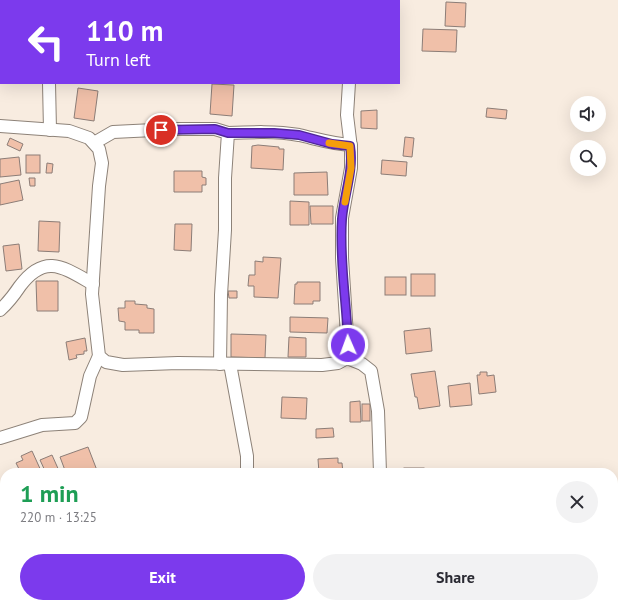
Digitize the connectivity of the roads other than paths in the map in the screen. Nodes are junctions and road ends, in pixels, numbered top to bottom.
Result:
1 (49, 84) edge
2 (349, 84) edge
3 (0, 126) edge
4 (50, 130) junction
5 (228, 133) junction
6 (94, 143) junction
7 (350, 146) junction
8 (93, 284) junction
9 (0, 310) edge
10 (99, 356) junction
11 (347, 358) junction
12 (225, 364) junction
13 (0, 438) edge
14 (247, 468) edge
15 (380, 468) edge

1 - 4 street
2 - 7 street
3 - 4 street
4 - 6 street
5 - 6 street
5 - 7 street
5 - 12 street
6 - 8 street
7 - 11 street
8 - 9 street
8 - 10 street
10 - 12 street
10 - 13 street
11 - 12 street
11 - 15 street
12 - 14 street

